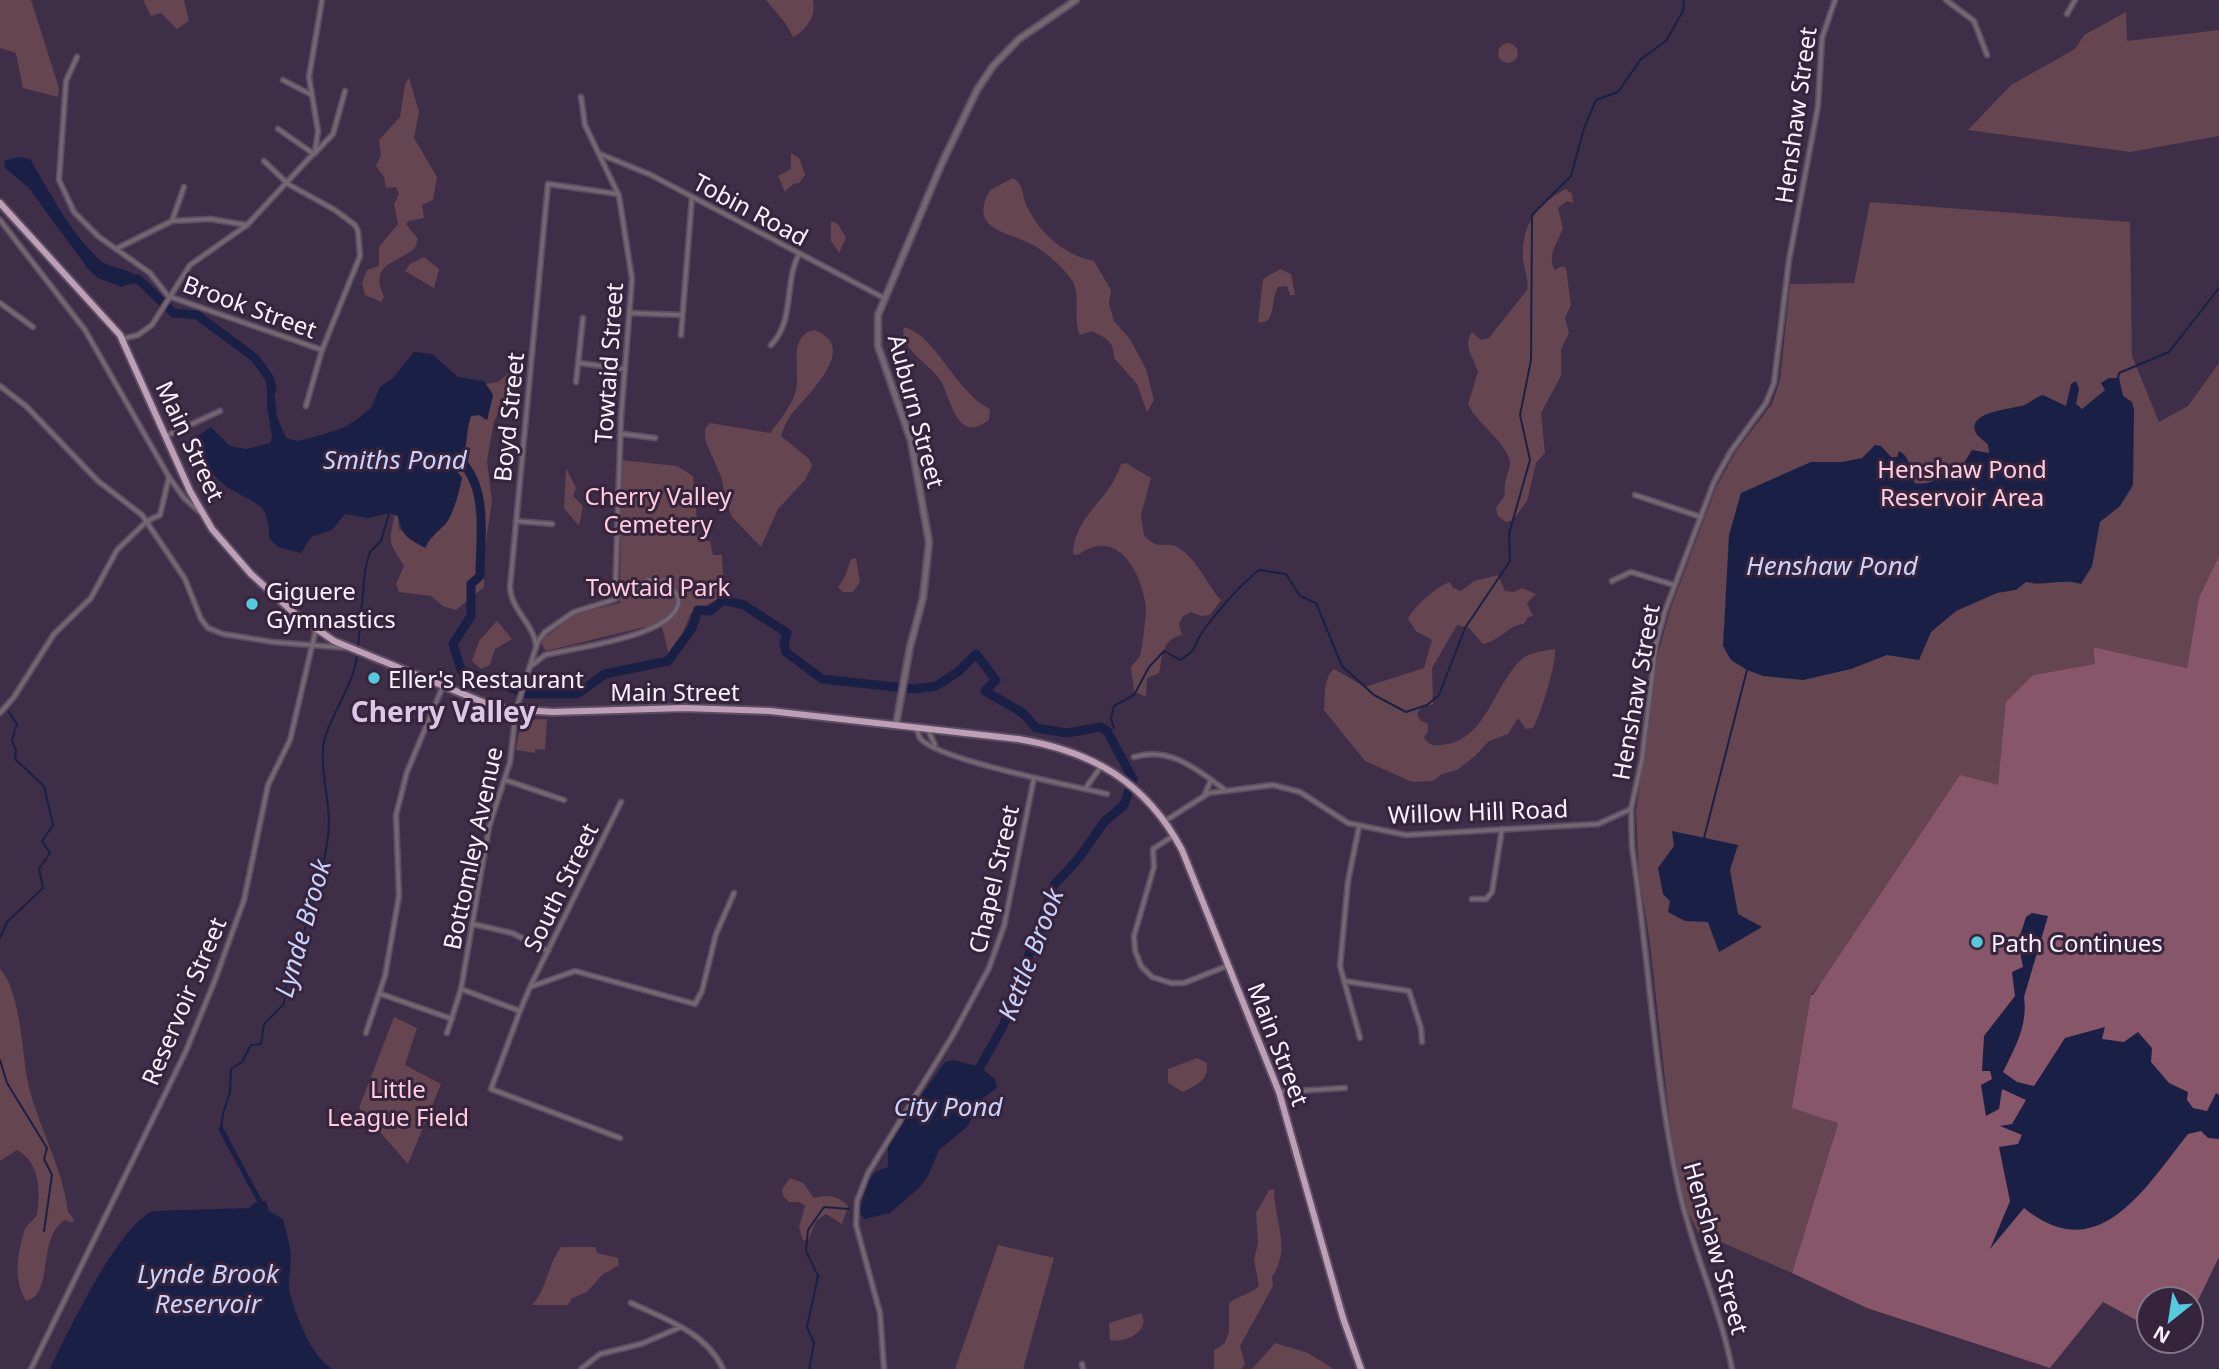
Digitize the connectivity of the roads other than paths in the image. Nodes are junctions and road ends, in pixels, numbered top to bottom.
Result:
1 (322, 0) edge
2 (1076, 0) edge
3 (1835, 0) edge
4 (1946, 0) edge
5 (2075, 0) edge
6 (2067, 14) dead end
7 (1987, 55) dead end
8 (77, 57) dead end
9 (283, 80) dead end
10 (345, 90) dead end
11 (310, 94) junction
12 (581, 97) dead end
13 (278, 129) dead end
14 (314, 154) junction
15 (600, 154) junction
16 (264, 161) dead end
17 (288, 184) junction
18 (184, 187) dead end
19 (618, 194) junction
20 (692, 197) junction
21 (0, 203) edge
22 (0, 220) edge
23 (172, 220) junction
24 (247, 225) junction
25 (116, 249) junction
26 (799, 254) junction
27 (884, 298) junction
28 (168, 299) junction
29 (0, 303) edge
30 (630, 313) junction
31 (682, 315) junction
32 (583, 318) dead end
33 (33, 327) dead end
34 (681, 335) dead end
35 (122, 339) junction
36 (771, 345) dead end
37 (322, 350) junction
38 (579, 363) junction
39 (625, 369) junction
40 (576, 382) dead end
41 (0, 386) edge
42 (306, 406) dead end
43 (220, 411) dead end
44 (166, 436) junction
45 (620, 436) junction
46 (655, 438) dead end
47 (169, 477) junction
48 (1635, 495) dead end
49 (202, 514) junction
50 (1701, 517) junction
51 (147, 521) junction
52 (516, 521) junction
53 (552, 524) dead end
54 (1612, 581) dead end
55 (1675, 585) junction
56 (615, 599) junction
57 (316, 629) junction
58 (536, 647) junction
59 (312, 648) junction
60 (356, 651) junction
61 (531, 666) junction
62 (443, 687) junction
63 (516, 710) junction
64 (0, 713) edge
65 (895, 725) junction
66 (916, 728) junction
67 (928, 729) junction
68 (936, 746) junction
69 (1134, 757) dead end
70 (1102, 764) junction
71 (1034, 778) junction
72 (505, 780) junction
73 (1211, 780) junction
74 (1085, 789) junction
75 (1225, 790) junction
76 (1107, 794) dead end
77 (1204, 795) junction
78 (564, 800) dead end
79 (621, 802) dead end
80 (1631, 809) junction
81 (1165, 821) junction
82 (1359, 827) junction
83 (1502, 829) junction
84 (1175, 835) junction
85 (734, 892) dead end
86 (1472, 899) dead end
87 (472, 924) junction
88 (548, 951) junction
89 (1228, 966) junction
90 (1344, 981) junction
91 (530, 987) junction
92 (461, 989) junction
93 (380, 994) junction
94 (520, 1011) junction
95 (452, 1019) junction
96 (366, 1033) dead end
97 (447, 1033) dead end
98 (1360, 1038) dead end
99 (1422, 1042) dead end
100 (1345, 1088) dead end
101 (1279, 1092) junction
102 (620, 1138) dead end
103 (631, 1303) dead end
104 (683, 1327) junction
105 (30, 1369) edge
106 (580, 1369) edge
107 (723, 1369) edge
108 (884, 1369) edge
109 (1361, 1369) edge
110 (1732, 1369) edge

1 - 11 street
2 - 27 street, Auburn Street
3 - 50 street, Henshaw Street
4 - 7 street
5 - 6 street
8 - 25 street, Brook Street
9 - 11 street
10 - 14 street
11 - 14 street
12 - 15 street, Towtaid Street
13 - 14 street
14 - 17 street
15 - 19 street, Towtaid Street
15 - 20 street, Tobin Road
16 - 17 street
17 - 24 street
17 - 37 street
18 - 23 street
19 - 30 street, Towtaid Street
19 - 52 street, Boyd Street
20 - 26 street, Tobin Road
20 - 31 street
21 - 35 highway, Main Street
22 - 47 street
23 - 24 street
23 - 25 street
24 - 28 street
25 - 28 street, Brook Street
26 - 27 street, Tobin Road
26 - 36 street
27 - 65 street, Auburn Street
28 - 35 street
28 - 37 street, Brook Street
29 - 33 street
30 - 31 street
30 - 39 street, Towtaid Street
31 - 34 street
32 - 38 street
35 - 44 highway, Main Street
37 - 42 street
38 - 39 street
38 - 40 street
39 - 45 street, Towtaid Street
41 - 51 street
43 - 44 street
44 - 49 highway, Main Street
45 - 46 street
45 - 56 street, Towtaid Street
47 - 49 street
47 - 51 street
48 - 50 street
49 - 57 highway, Main Street
50 - 55 street, Henshaw Street
51 - 59 street
51 - 64 street
52 - 53 street
52 - 58 street, Boyd Street
54 - 55 street
55 - 80 street, Henshaw Street
56 - 58 street
56 - 61 street
57 - 59 street, Reservoir Street
57 - 60 highway, Main Street
58 - 61 street, Bottomley Avenue
59 - 60 street
59 - 105 street, Reservoir Street
60 - 62 highway, Main Street
61 - 63 street, Bottomley Avenue
62 - 63 highway, Main Street
62 - 93 street
63 - 65 highway, Main Street
63 - 72 street, Bottomley Avenue
65 - 66 highway, Main Street
66 - 67 highway, Main Street
66 - 68 street
67 - 68 street
67 - 70 highway, Main Street
68 - 71 street
69 - 73 street
70 - 74 street
70 - 81 highway, Main Street
71 - 74 street
71 - 108 street, Chapel Street
72 - 78 street
72 - 87 street, Bottomley Avenue
73 - 75 street
73 - 77 street
74 - 76 street
75 - 77 street, Willow Hill Road
75 - 82 street, Willow Hill Road
77 - 81 street
79 - 88 street, South Street
80 - 83 street, Willow Hill Road
80 - 110 street, Henshaw Street
81 - 84 highway, Main Street
82 - 83 street, Willow Hill Road
82 - 90 street
83 - 86 street
84 - 89 highway, Main Street
84 - 89 street
85 - 91 street
87 - 88 street
87 - 92 street, Bottomley Avenue
88 - 91 street, South Street
89 - 101 highway, Main Street
90 - 98 street
90 - 99 street
91 - 94 street, South Street
92 - 94 street
92 - 95 street, Bottomley Avenue
93 - 95 street
93 - 96 street
94 - 102 street, South Street
95 - 97 street, Bottomley Avenue
100 - 101 street
101 - 109 highway, Main Street
103 - 104 street
104 - 106 street
104 - 107 street

